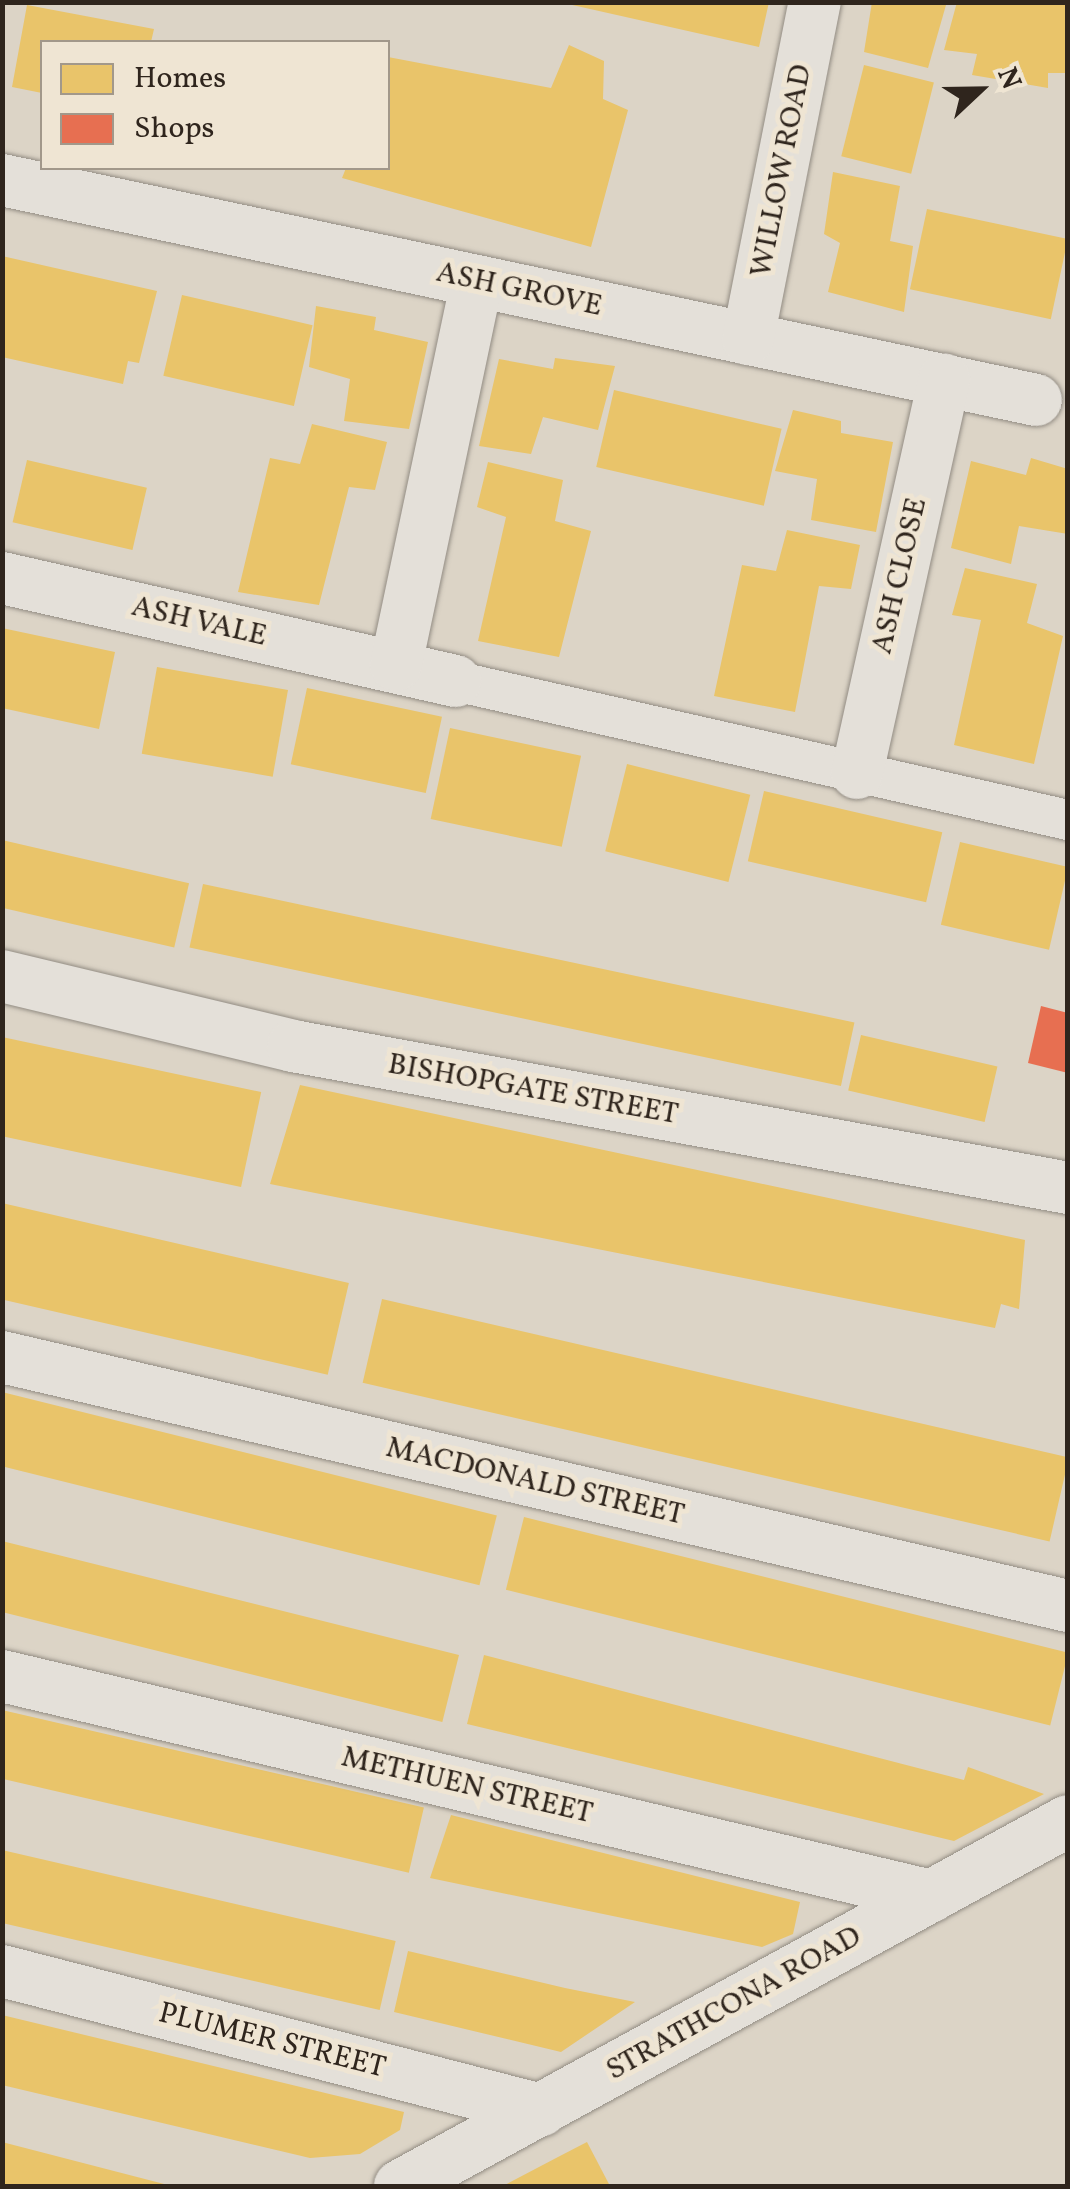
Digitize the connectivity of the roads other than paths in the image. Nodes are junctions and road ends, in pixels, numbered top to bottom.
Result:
1 (815, 2) edge
2 (2, 180) edge
3 (477, 281) junction
4 (748, 339) junction
5 (944, 380) junction
6 (1036, 400) dead end
7 (2, 578) edge
8 (396, 666) junction
9 (455, 682) joint
10 (857, 773) junction
11 (1068, 820) edge
12 (2, 976) edge
13 (1068, 1188) edge
14 (2, 1357) edge
15 (1068, 1606) edge
16 (2, 1676) edge
17 (1068, 1821) edge
18 (931, 1896) junction
19 (2, 1971) edge
20 (541, 2110) junction
21 (400, 2186) edge

1 - 4 street, WILLOW ROAD
2 - 3 street, ASH GROVE
3 - 4 street, ASH GROVE
3 - 8 street
4 - 5 street, ASH GROVE
5 - 6 street, ASH GROVE
5 - 10 street, ASH CLOSE
7 - 8 street, ASH VALE
8 - 9 street, ASH VALE
9 - 10 street
10 - 11 street
12 - 13 street, BISHOPGATE STREET
14 - 15 street, MACDONALD STREET
16 - 18 street, METHUEN STREET
17 - 18 street, STRATHCONA ROAD
18 - 20 street, STRATHCONA ROAD
19 - 20 street, PLUMER STREET
20 - 21 street, STRATHCONA ROAD

